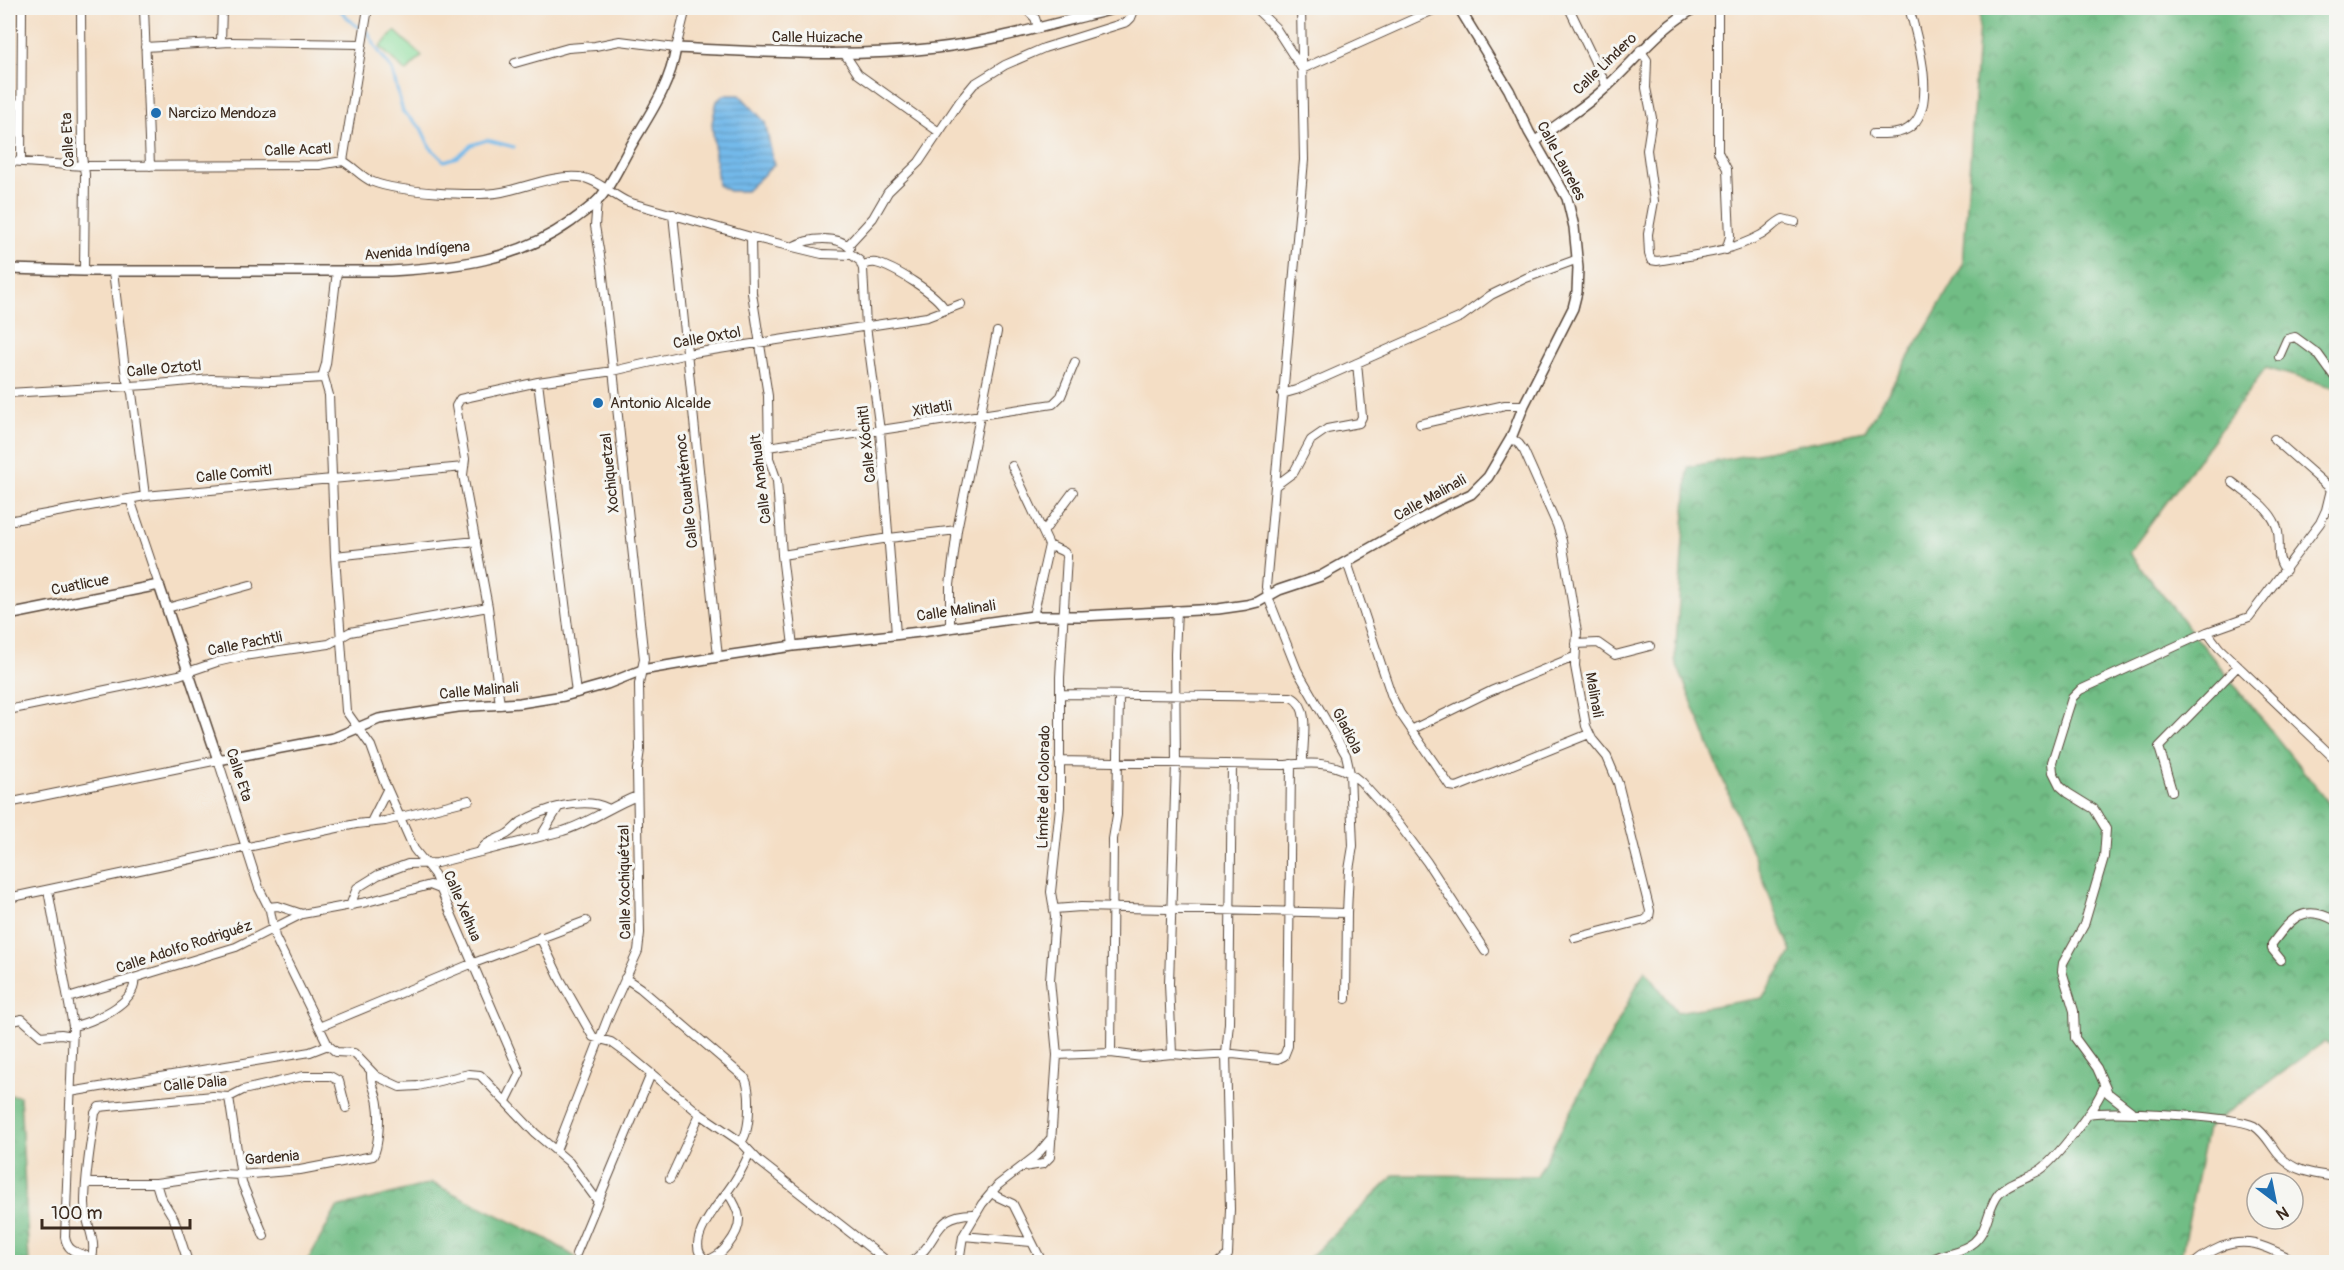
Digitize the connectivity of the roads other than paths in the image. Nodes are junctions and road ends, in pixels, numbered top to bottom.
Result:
1 (22, 8) edge
2 (81, 8) edge
3 (144, 8) edge
4 (222, 8) edge
5 (368, 8) edge
6 (687, 8) edge
7 (1025, 8) edge
8 (1118, 8) edge
9 (1135, 8) edge
10 (1255, 8) edge
11 (1301, 8) edge
12 (1438, 8) edge
13 (1460, 8) edge
14 (1569, 8) edge
15 (1696, 8) edge
16 (1718, 8) edge
17 (1909, 8) edge
18 (1038, 27) junction
19 (221, 42) junction
20 (361, 44) junction
21 (145, 47) junction
22 (676, 48) junction
23 (1640, 50) junction
24 (844, 53) junction
25 (516, 63) dead end
26 (1302, 69) junction
27 (1607, 87) junction
28 (21, 103) junction
29 (8, 104) edge
30 (939, 132) junction
31 (1873, 134) dead end
32 (1535, 142) junction
33 (8, 161) edge
34 (343, 161) junction
35 (21, 162) junction
36 (84, 166) junction
37 (150, 166) junction
38 (606, 190) junction
39 (597, 201) junction
40 (673, 214) junction
41 (1795, 222) dead end
42 (751, 237) junction
43 (849, 245) junction
44 (794, 246) junction
45 (1726, 250) junction
46 (852, 255) junction
47 (1578, 259) junction
48 (862, 265) junction
49 (8, 269) edge
50 (84, 271) junction
51 (113, 271) junction
52 (337, 271) junction
53 (961, 304) dead end
54 (945, 310) junction
55 (866, 326) junction
56 (997, 332) dead end
57 (759, 342) junction
58 (687, 354) junction
59 (2279, 357) dead end
60 (1075, 362) dead end
61 (1357, 363) junction
62 (613, 371) junction
63 (323, 378) junction
64 (2337, 379) edge
65 (538, 382) junction
66 (129, 386) junction
67 (8, 393) edge
68 (1282, 394) junction
69 (1524, 405) junction
70 (979, 415) junction
71 (1420, 424) dead end
72 (880, 431) junction
73 (1511, 438) junction
74 (2274, 439) dead end
75 (768, 447) junction
76 (1012, 466) dead end
77 (464, 467) junction
78 (2337, 469) edge
79 (332, 478) junction
80 (2232, 482) dead end
81 (1275, 486) junction
82 (2331, 489) junction
83 (1073, 492) dead end
84 (145, 496) junction
85 (130, 498) junction
86 (8, 521) edge
87 (957, 530) junction
88 (1044, 531) junction
89 (889, 538) junction
90 (476, 541) junction
91 (1049, 545) junction
92 (782, 555) junction
93 (335, 556) junction
94 (1347, 562) junction
95 (2286, 570) junction
96 (159, 585) junction
97 (250, 585) dead end
98 (1268, 596) junction
99 (167, 608) junction
100 (488, 608) junction
101 (1177, 610) junction
102 (8, 615) edge
103 (1033, 616) junction
104 (1064, 616) junction
105 (950, 627) junction
106 (2207, 632) junction
107 (896, 634) junction
108 (340, 637) junction
109 (1576, 644) junction
110 (793, 646) junction
111 (1650, 646) dead end
112 (718, 657) junction
113 (1574, 657) junction
114 (2238, 666) junction
115 (642, 670) junction
116 (189, 671) junction
117 (1308, 689) junction
118 (576, 693) junction
119 (1060, 693) junction
120 (1175, 695) junction
121 (1119, 696) junction
122 (1296, 699) junction
123 (500, 705) junction
124 (8, 710) edge
125 (358, 727) junction
126 (1413, 729) junction
127 (1588, 734) junction
128 (218, 760) junction
129 (2337, 760) edge
130 (1059, 761) junction
131 (1117, 762) junction
132 (1176, 763) junction
133 (1303, 763) junction
134 (1232, 764) junction
135 (1291, 764) junction
136 (1350, 773) junction
137 (387, 790) junction
138 (2172, 790) dead end
139 (637, 796) junction
140 (469, 800) dead end
141 (8, 803) edge
142 (558, 808) junction
143 (608, 808) junction
144 (399, 817) junction
145 (371, 822) junction
146 (541, 836) junction
147 (246, 848) junction
148 (480, 852) junction
149 (426, 863) junction
150 (440, 889) junction
151 (48, 890) junction
152 (8, 898) edge
153 (350, 906) junction
154 (268, 907) junction
155 (1113, 908) junction
156 (1054, 909) junction
157 (1171, 910) junction
158 (1230, 911) junction
159 (1290, 912) junction
160 (1347, 913) junction
161 (302, 914) junction
162 (586, 921) dead end
163 (2337, 921) edge
164 (273, 928) junction
165 (540, 937) junction
166 (1575, 938) dead end
167 (1485, 951) dead end
168 (2281, 960) dead end
169 (471, 964) junction
170 (625, 978) junction
171 (134, 979) junction
172 (68, 998) junction
173 (1346, 999) dead end
174 (8, 1020) edge
175 (73, 1026) junction
176 (319, 1027) junction
177 (73, 1036) junction
178 (601, 1039) junction
179 (328, 1044) junction
180 (1111, 1053) junction
181 (1057, 1054) junction
182 (1172, 1054) junction
183 (1226, 1054) junction
184 (370, 1072) junction
185 (651, 1074) junction
186 (2104, 1086) junction
187 (70, 1092) junction
188 (229, 1097) junction
189 (506, 1101) junction
190 (346, 1108) dead end
191 (2131, 1111) junction
192 (700, 1114) junction
193 (2088, 1114) junction
194 (741, 1142) junction
195 (556, 1150) junction
196 (750, 1152) junction
197 (240, 1175) junction
198 (2337, 1177) edge
199 (670, 1179) dead end
200 (86, 1183) junction
201 (156, 1183) junction
202 (992, 1191) junction
203 (727, 1192) junction
204 (597, 1200) junction
205 (975, 1214) junction
206 (264, 1236) dead end
207 (963, 1236) junction
208 (1031, 1242) junction
209 (576, 1254) dead end
210 (95, 1260) edge
211 (188, 1263) edge
212 (888, 1263) edge
213 (911, 1263) edge
214 (959, 1263) edge
215 (1042, 1263) edge
216 (1220, 1263) edge
217 (1928, 1263) edge
218 (2196, 1263) edge
219 (2298, 1263) edge

1 - 28 street
2 - 36 street, Calle Eta
3 - 21 street
4 - 19 street
5 - 20 street
6 - 22 street, Avenida Indígena
7 - 18 street
8 - 18 street, Calle Huizache
9 - 30 street
10 - 26 street
11 - 26 street
12 - 26 street
13 - 32 street, Calle Laureles
14 - 27 street
15 - 23 street, Calle Lindero
16 - 45 street
17 - 31 street
18 - 24 street, Calle Huizache
19 - 20 street
19 - 21 street
20 - 34 street
21 - 37 street
22 - 24 street, Calle Huizache
22 - 25 street, Calle Huizache
22 - 38 street, Avenida Indígena
23 - 27 street, Calle Lindero
23 - 45 street
24 - 30 street
26 - 68 street
27 - 32 street, Calle Lindero
28 - 29 street
28 - 35 street
30 - 43 street
32 - 47 street, Calle Laureles
33 - 35 street, Calle Acatl
34 - 37 street, Calle Acatl
34 - 38 street, Calle Acatl
35 - 36 street, Calle Acatl
36 - 37 street, Calle Acatl
36 - 50 street, Calle Eta
38 - 39 street, Avenida Indígena
38 - 40 street
39 - 52 street, Avenida Indígena
39 - 62 street, Xochiquetzal
40 - 42 street
40 - 58 street, Calle Cuauhtémoc
41 - 45 street
42 - 44 street
42 - 57 street, Calle Anahualt
43 - 44 street
43 - 46 street
44 - 46 street
46 - 48 street
47 - 61 street
47 - 69 street, Calle Laureles
48 - 54 street
48 - 55 street, Calle Xóchitl
49 - 50 street, Avenida Indígena
50 - 51 street, Avenida Indígena
51 - 52 street, Avenida Indígena
51 - 66 street
52 - 63 street
53 - 54 street, Calle Oxtol
54 - 55 street, Calle Oxtol
55 - 57 street, Calle Oxtol
55 - 72 street, Calle Xóchitl
56 - 70 street
57 - 58 street, Calle Oxtol
57 - 75 street, Calle Anahualt
58 - 62 street, Calle Oxtol
58 - 112 street, Calle Cuauhtémoc
59 - 64 street
60 - 70 street, Xitlatli
61 - 68 street
61 - 81 street
62 - 65 street, Calle Oxtol
62 - 115 street, Xochiquetzal
63 - 66 street, Calle Oztotl
63 - 79 street
65 - 77 street, Calle Oxtol
65 - 118 street
66 - 67 street, Calle Oztotl
66 - 84 street
68 - 81 street
69 - 71 street
69 - 73 street, Calle Laureles
70 - 72 street, Xitlatli
70 - 87 street
72 - 75 street, Xitlatli
72 - 89 street, Calle Xóchitl
73 - 94 street, Calle Malinali
73 - 109 street, Malinali
74 - 82 street
75 - 92 street, Calle Anahualt
76 - 88 street
77 - 79 street, Calle Comitl
77 - 90 street
78 - 82 street
79 - 84 street, Calle Comitl
79 - 93 street
80 - 95 street
81 - 98 street
82 - 95 street
83 - 88 street
84 - 85 street, Calle Comitl
85 - 86 street, Calle Comitl
85 - 96 street, Calle Eta
87 - 89 street
87 - 105 street
88 - 91 street
89 - 92 street
89 - 107 street, Calle Xóchitl
90 - 93 street
90 - 100 street
91 - 103 street
91 - 104 street, Límite del Colorado
92 - 110 street, Calle Anahualt
93 - 108 street
94 - 98 street, Calle Malinali
94 - 126 street
95 - 106 street
96 - 99 street, Calle Eta
96 - 102 street, Cuatlicue
97 - 99 street
98 - 101 street, Calle Malinali
98 - 117 street, Gladiola
99 - 116 street, Calle Eta
100 - 108 street, Calle Pachtli
100 - 123 street
101 - 104 street, Calle Malinali
101 - 120 street
103 - 104 street, Calle Malinali
103 - 105 street, Calle Malinali
104 - 119 street, Límite del Colorado
105 - 107 street, Calle Malinali
106 - 114 street
106 - 186 street
107 - 110 street, Calle Malinali
108 - 116 street, Calle Pachtli
108 - 125 street
109 - 111 street
109 - 113 street, Malinali
110 - 112 street, Calle Malinali
112 - 115 street, Calle Malinali
113 - 126 street
113 - 127 street, Malinali
114 - 129 street
114 - 138 street
115 - 118 street, Calle Malinali
115 - 139 street, Calle Xochiquétzal
116 - 124 street, Calle Pachtli
116 - 128 street, Calle Eta
117 - 122 street
117 - 136 street, Gladiola
118 - 123 street, Calle Malinali
119 - 121 street
119 - 130 street, Límite del Colorado
120 - 121 street
120 - 122 street
120 - 132 street
121 - 131 street
122 - 133 street
123 - 125 street, Calle Malinali
125 - 128 street, Calle Malinali
125 - 137 street, Calle Xelhua
126 - 127 street
127 - 166 street, Malinali
128 - 141 street, Calle Malinali
128 - 147 street, Calle Eta
130 - 131 street
130 - 156 street, Límite del Colorado
131 - 132 street
131 - 155 street
132 - 134 street
132 - 157 street
133 - 135 street
133 - 136 street
134 - 135 street
134 - 158 street
135 - 159 street
136 - 160 street
136 - 167 street, Gladiola
137 - 144 street, Calle Xelhua
137 - 145 street
139 - 143 street
139 - 170 street, Calle Xochiquétzal
140 - 144 street
142 - 143 street
142 - 146 street
142 - 148 street
143 - 146 street
144 - 145 street
144 - 149 street, Calle Xelhua
145 - 147 street
146 - 148 street
147 - 151 street
147 - 154 street, Calle Eta
148 - 149 street
149 - 150 street, Calle Xelhua
149 - 153 street
150 - 153 street, Calle Adolfo Rodriguéz
150 - 169 street, Calle Xelhua
151 - 152 street
151 - 172 street
153 - 161 street, Calle Adolfo Rodriguéz
154 - 161 street
154 - 164 street, Calle Eta
155 - 156 street
155 - 157 street
155 - 180 street
156 - 181 street, Límite del Colorado
157 - 158 street
157 - 182 street
158 - 159 street
158 - 183 street
159 - 160 street
159 - 183 street
160 - 173 street
161 - 164 street, Calle Adolfo Rodriguéz
162 - 165 street
163 - 168 street
164 - 171 street, Calle Adolfo Rodriguéz
164 - 176 street, Calle Eta
165 - 169 street
165 - 178 street
169 - 176 street
169 - 189 street, Calle Xelhua
170 - 178 street, Calle Xochiquétzal
170 - 194 street
171 - 172 street, Calle Adolfo Rodriguéz
171 - 175 street
172 - 175 street
174 - 177 street
175 - 177 street
176 - 179 street, Calle Eta
177 - 187 street
178 - 185 street
178 - 195 street, Calle Xochiquétzal
179 - 184 street, Calle Eta
179 - 187 street
180 - 181 street
180 - 182 street
181 - 202 street, Límite del Colorado
182 - 183 street
183 - 216 street
184 - 189 street
184 - 197 street, Gardenia
185 - 192 street
185 - 204 street
186 - 191 street
186 - 193 street
187 - 210 street
188 - 190 street, Calle Dalia
188 - 197 street
188 - 200 street, Calle Dalia
189 - 195 street
191 - 193 street
191 - 198 street
192 - 194 street
192 - 199 street
193 - 217 street
194 - 196 street
195 - 204 street
196 - 203 street
196 - 212 street
197 - 201 street, Gardenia
197 - 206 street
200 - 201 street, Gardenia
200 - 210 street
201 - 211 street
202 - 205 street
202 - 208 street
203 - 203 street
204 - 209 street
205 - 207 street
205 - 213 street
207 - 208 street
207 - 214 street
208 - 215 street
218 - 219 street

